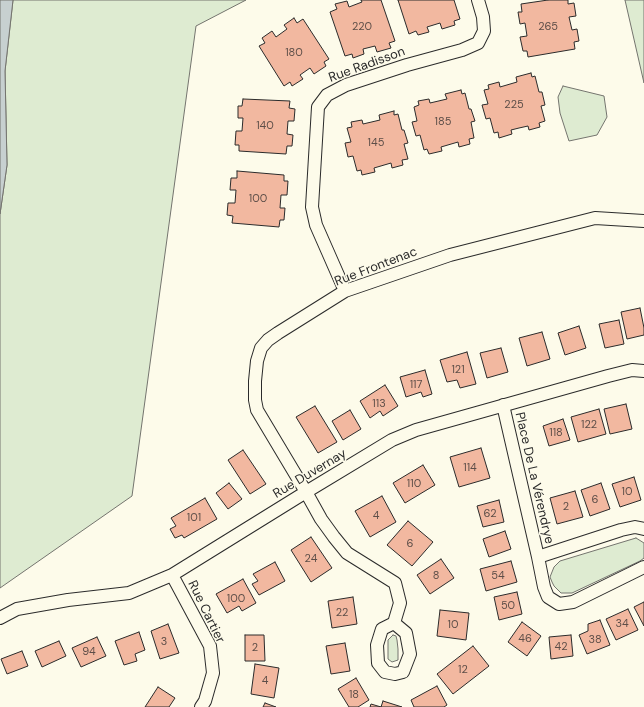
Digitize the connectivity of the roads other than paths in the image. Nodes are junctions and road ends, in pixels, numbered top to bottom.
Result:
1 (478, 0) edge
2 (644, 221) edge
3 (345, 291) junction
4 (644, 371) edge
5 (502, 405) junction
6 (306, 492) junction
7 (644, 529) edge
8 (538, 557) junction
9 (644, 567) edge
10 (172, 575) junction
11 (0, 618) edge
12 (394, 623) dead end
13 (201, 707) edge

1 - 3 street, Rue Radisson
2 - 3 street, Rue Frontenac
3 - 6 street, Rue Frontenac
4 - 5 street, Rue Duvernay
5 - 6 street, Rue Duvernay
5 - 8 street, Place De La Vérendrye
6 - 10 street, Rue Duvernay
6 - 12 street, Rue Frontenac
7 - 8 street, Place De La Vérendrye
8 - 9 street, Place De La Vérendrye
10 - 11 street, Rue Duvernay
10 - 13 street, Rue Cartier

